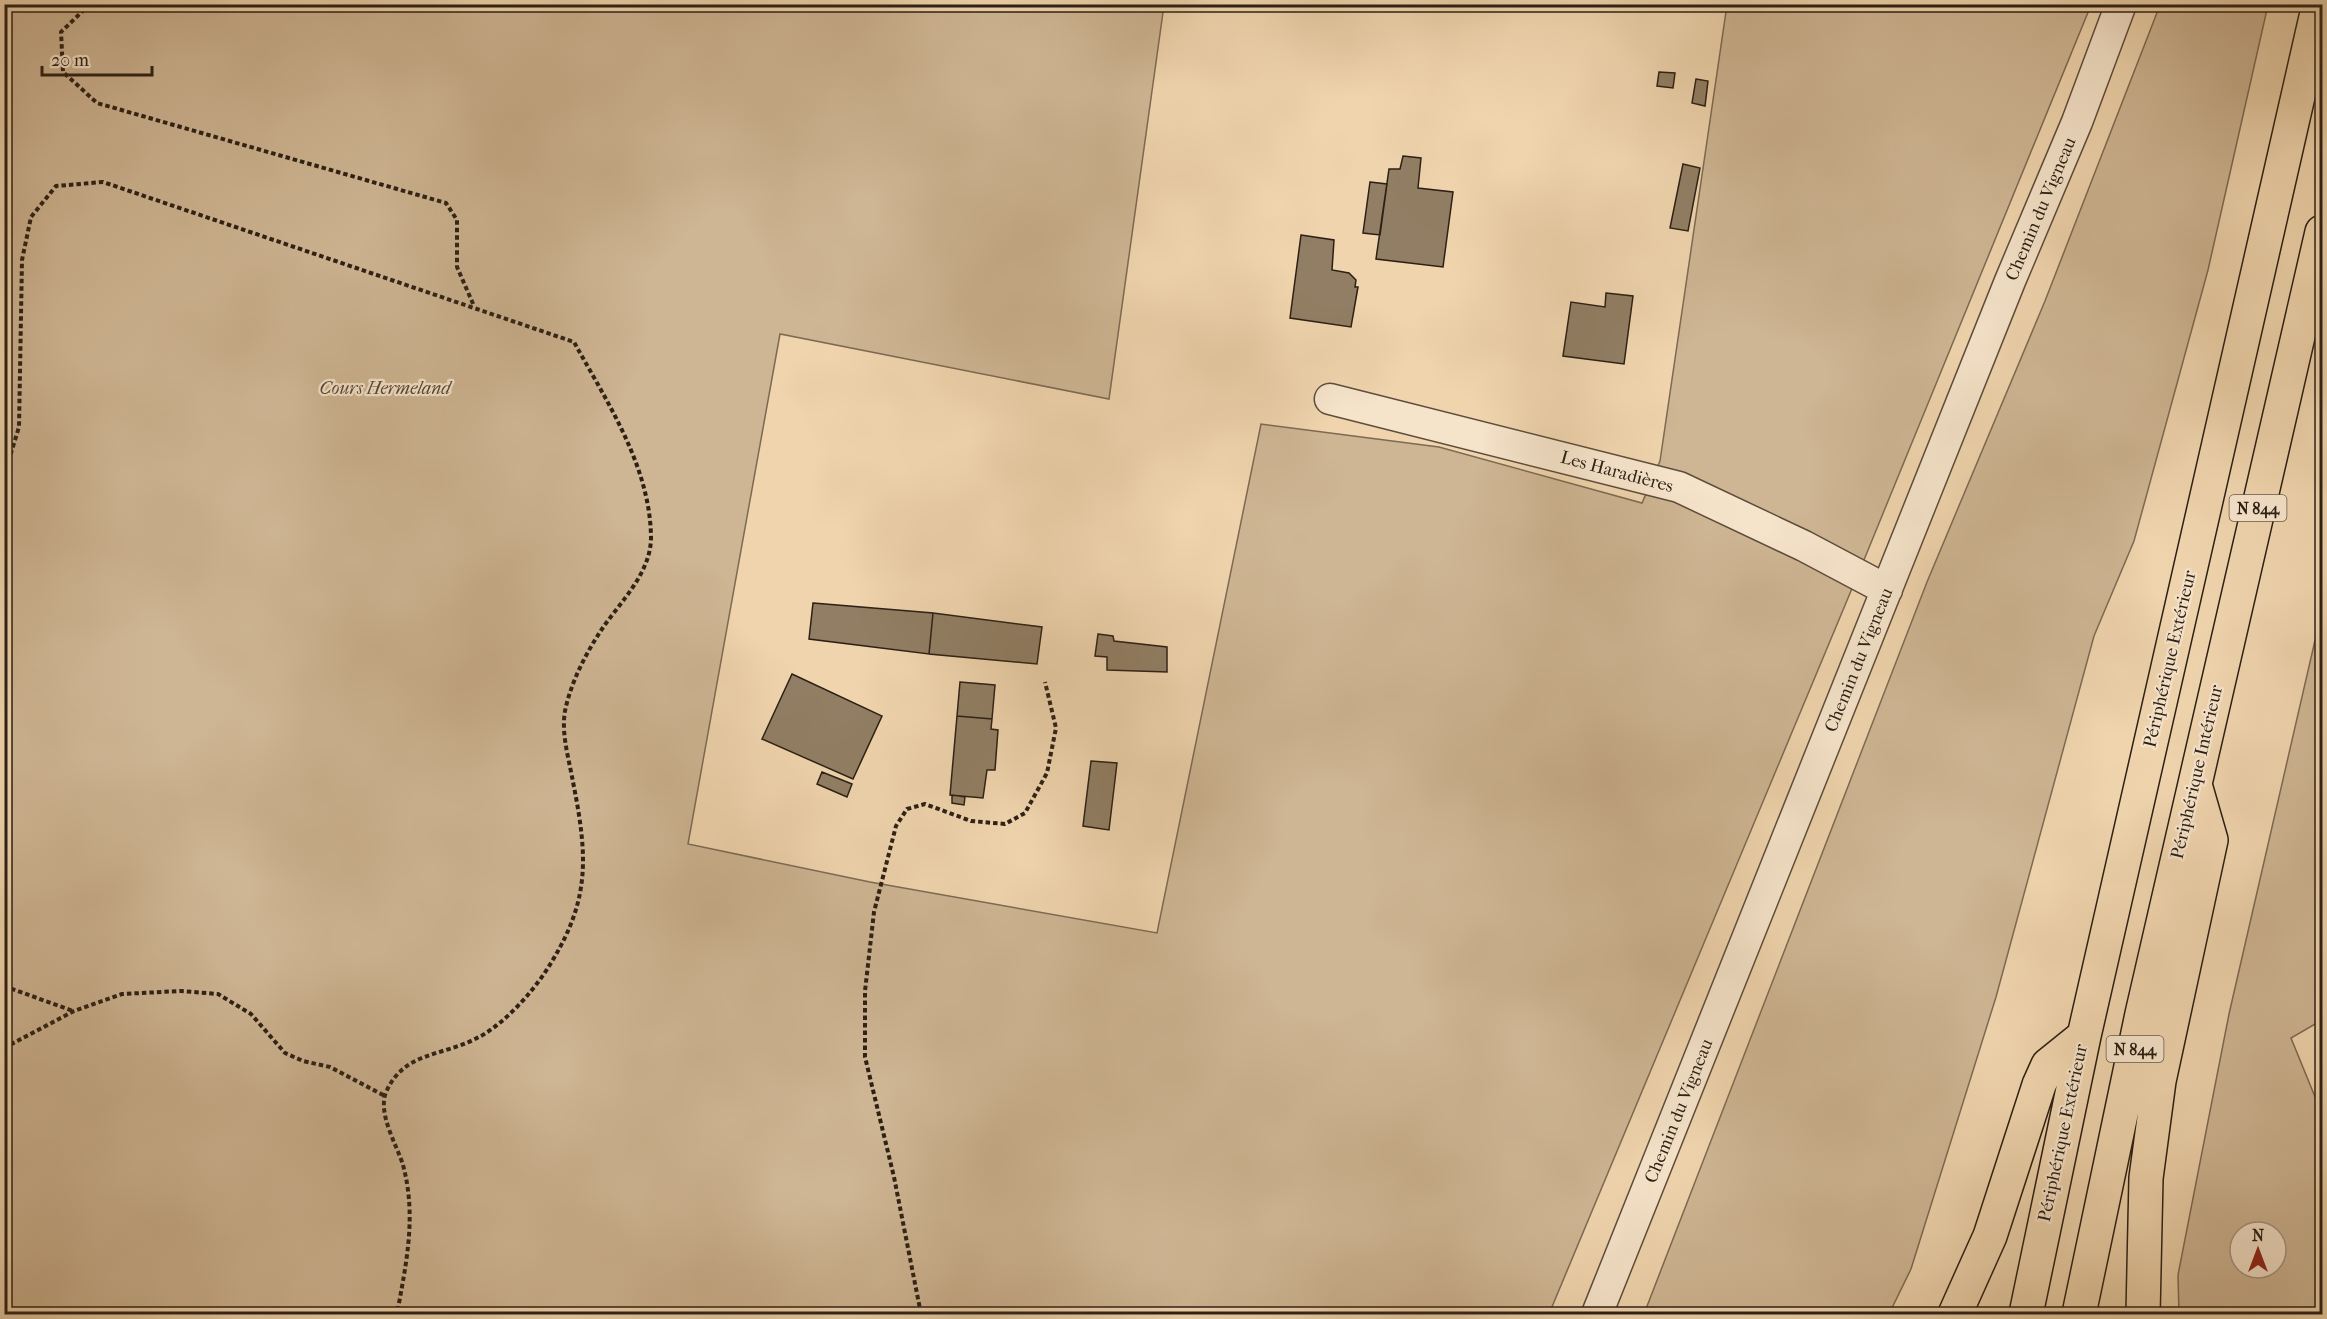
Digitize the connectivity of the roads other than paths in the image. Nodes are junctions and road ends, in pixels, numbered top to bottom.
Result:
1 (2121, 4) edge
2 (2319, 4) edge
3 (2322, 232) edge
4 (1330, 399) dead end
5 (1887, 590) junction
6 (2195, 785) junction
7 (2084, 1036) junction
8 (1597, 1314) edge
9 (1955, 1314) edge
10 (2026, 1314) edge
11 (2079, 1314) edge
12 (2143, 1314) edge

1 - 5 street, Chemin du Vigneau
2 - 7 highway, Périphérique Extérieur / N 844
3 - 6 highway, Périphérique Intérieur / N 844
4 - 5 street, Les Haradières
5 - 8 street, Chemin du Vigneau
6 - 11 highway, Périphérique Intérieur / N 844
6 - 12 highway
7 - 9 highway
7 - 10 highway, Périphérique Extérieur / N 844

